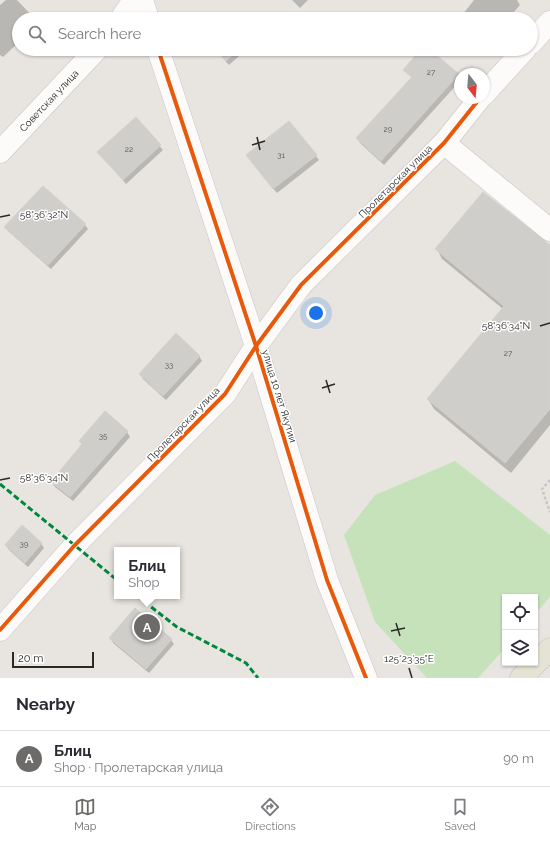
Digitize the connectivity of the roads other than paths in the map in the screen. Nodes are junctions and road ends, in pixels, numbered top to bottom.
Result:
1 (134, 0) edge
2 (142, 0) edge
3 (126, 12) edge
4 (146, 12) edge
5 (550, 22) edge
6 (538, 35) edge
7 (90, 56) edge
8 (160, 56) edge
9 (519, 56) edge
10 (490, 87) edge
11 (475, 104) edge
12 (444, 143) junction
13 (0, 152) edge
14 (550, 230) edge
15 (256, 346) junction
16 (0, 630) edge
17 (550, 648) edge
18 (366, 678) edge
19 (521, 678) edge

1 - 3 street
2 - 4 street
5 - 6 street
7 - 13 street, Советская улица
8 - 15 street, улица 10 лет Якутии
9 - 10 street
11 - 12 street, Пролетарская улица
12 - 14 street
12 - 15 street, Пролетарская улица
15 - 16 street, Пролетарская улица
15 - 18 street, улица 10 лет Якутии
17 - 19 main road

